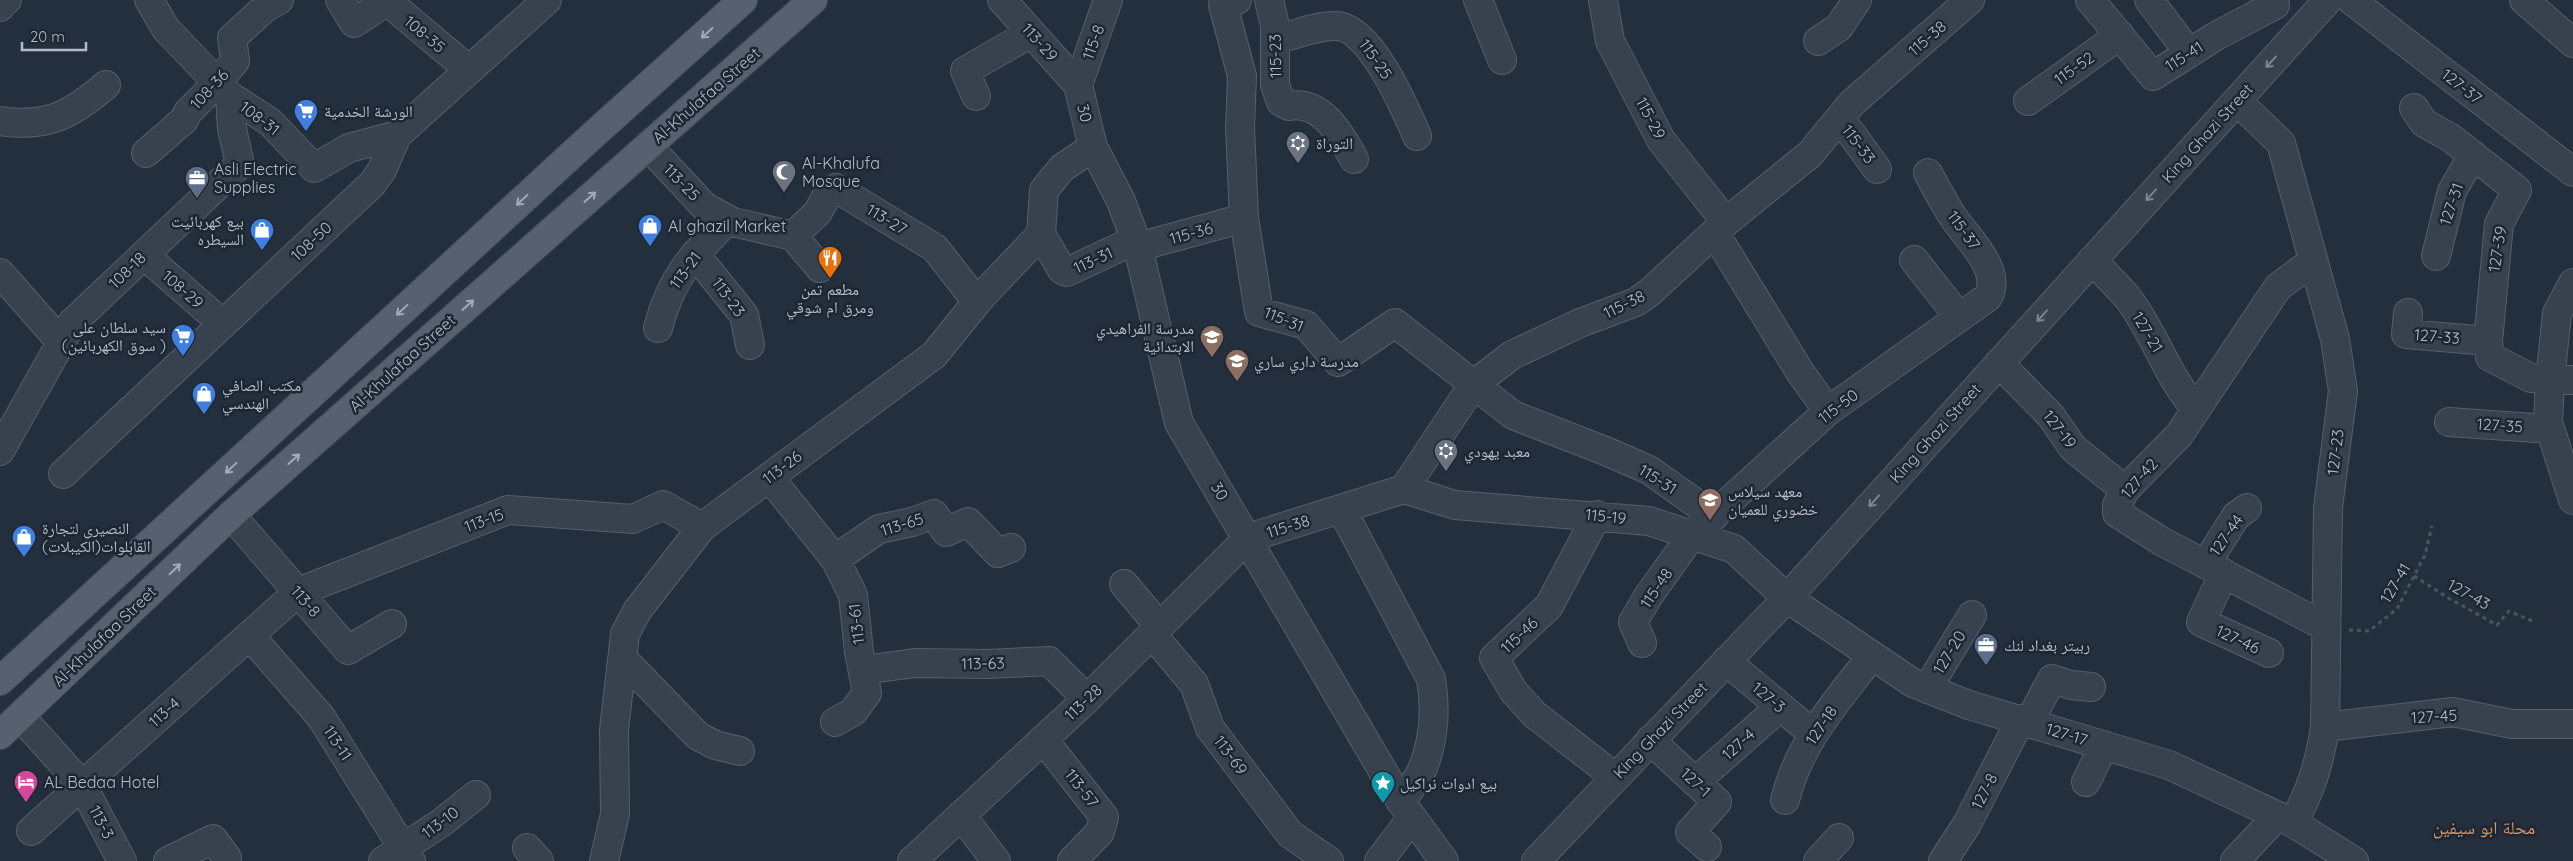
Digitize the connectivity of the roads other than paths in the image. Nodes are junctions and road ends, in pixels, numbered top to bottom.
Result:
1 (7, 0) edge
2 (149, 0) edge
3 (279, 0) edge
4 (340, 0) edge
5 (548, 0) edge
6 (743, 0) edge
7 (813, 0) edge
8 (1002, 0) edge
9 (1108, 0) edge
10 (1269, 0) edge
11 (1478, 0) edge
12 (1604, 0) edge
13 (1857, 0) edge
14 (1970, 0) edge
15 (2090, 0) edge
16 (2149, 0) edge
17 (2328, 0) edge
18 (2351, 0) edge
19 (2524, 0) edge
20 (1230, 2) edge
21 (2273, 3) edge
22 (0, 7) edge
23 (1031, 33) junction
24 (2297, 33) junction
25 (2120, 35) junction
26 (1275, 40) junction
27 (1818, 42) dead end
28 (2573, 44) edge
29 (2190, 53) junction
30 (1502, 60) dead end
31 (469, 70) junction
32 (106, 85) dead end
33 (1078, 85) junction
34 (224, 89) junction
35 (976, 96) dead end
36 (2237, 100) junction
37 (2028, 101) dead end
38 (2414, 108) dead end
39 (1840, 118) junction
40 (0, 121) edge
41 (397, 135) junction
42 (1417, 136) dead end
43 (648, 146) junction
44 (1094, 146) junction
45 (146, 153) dead end
46 (2473, 155) junction
47 (1354, 159) dead end
48 (1877, 169) dead end
49 (2573, 172) edge
50 (1928, 173) dead end
51 (1244, 218) junction
52 (728, 220) junction
53 (1721, 228) junction
54 (1041, 234) junction
55 (793, 236) junction
56 (1137, 244) junction
57 (695, 254) junction
58 (144, 255) junction
59 (2436, 256) dead end
60 (1914, 260) dead end
61 (2092, 260) junction
62 (2313, 261) junction
63 (820, 268) dead end
64 (0, 273) edge
65 (2573, 283) edge
66 (1992, 289) joint
67 (977, 302) junction
68 (2408, 313) dead end
69 (1959, 317) junction
70 (223, 324) junction
71 (658, 328) dead end
72 (2488, 340) junction
73 (61, 342) junction
74 (750, 345) dead end
75 (1999, 363) junction
76 (2561, 380) edge
77 (1473, 386) junction
78 (2196, 409) junction
79 (1828, 411) junction
80 (2449, 422) dead end
81 (2550, 429) junction
82 (0, 451) edge
83 (63, 474) dead end
84 (769, 477) junction
85 (1404, 490) junction
86 (2125, 490) junction
87 (2573, 500) edge
88 (2247, 508) dead end
89 (1342, 510) junction
90 (231, 514) junction
91 (1597, 515) junction
92 (1714, 516) junction
93 (702, 527) junction
94 (1692, 535) junction
95 (1248, 538) junction
96 (1011, 548) dead end
97 (835, 559) junction
98 (2215, 569) junction
99 (1124, 584) dead end
100 (298, 592) junction
101 (1786, 598) junction
102 (1972, 615) dead end
103 (392, 624) dead end
104 (2326, 628) junction
105 (1156, 631) junction
106 (250, 636) junction
107 (1642, 643) dead end
108 (2269, 654) dead end
109 (1871, 657) junction
110 (623, 659) junction
111 (1726, 662) junction
112 (863, 670) junction
113 (0, 681) edge
114 (2091, 687) dead end
115 (1927, 689) junction
116 (1087, 699) junction
117 (1780, 707) junction
118 (20, 716) junction
119 (2025, 721) junction
120 (835, 722) dead end
121 (2573, 724) edge
122 (2325, 727) junction
123 (1812, 733) junction
124 (0, 735) edge
125 (1043, 739) junction
126 (1650, 740) junction
127 (2104, 745) junction
128 (740, 751) dead end
129 (1615, 777) junction
130 (1695, 782) junction
131 (2086, 782) dead end
132 (82, 785) junction
133 (476, 795) dead end
134 (1785, 800) dead end
135 (1406, 810) junction
136 (961, 815) junction
137 (2285, 820) junction
138 (31, 831) dead end
139 (1839, 838) dead end
140 (1707, 847) dead end
141 (399, 857) edge
142 (227, 858) dead end
143 (2351, 860) edge
144 (122, 861) edge
145 (168, 861) edge
146 (604, 861) edge
147 (912, 861) edge
148 (996, 861) edge
149 (1072, 861) edge
150 (1329, 861) edge
151 (1379, 861) edge
152 (1444, 861) edge
153 (1536, 861) edge
154 (1818, 861) edge
155 (1943, 861) edge
156 (2235, 861) edge

1 - 22 street
2 - 34 street, 108-31
3 - 34 street, 108-36
4 - 31 street, 108-35
5 - 31 street, 108-50
6 -> 113 main road
7 - 43 main road, Al-Khulafaa Street
8 - 23 street, 113-29
9 - 33 street, 115-8
10 - 26 street, 115-23
11 - 30 street
12 - 53 street, 115-29
13 - 27 street
14 - 39 street, 115-38
15 - 25 street, 115-41
16 - 29 street
17 - 24 street, King Ghazi Street
18 - 49 street, 127-37
19 - 28 street
20 - 51 street, 115-31
21 - 24 street
21 - 29 street, 115-41
23 - 33 street, 113-29
23 - 35 street
24 -> 36 street, King Ghazi Street
25 - 29 street, 115-41
25 - 37 street, 115-52
26 - 42 street, 115-25
26 - 47 street, 115-23
31 - 41 street, 108-50
32 - 40 street
33 - 44 street, 30
34 - 41 street, 108-31
34 - 45 street, 108-36
34 - 58 street, 108-18
36 -> 61 street, King Ghazi Street
36 - 62 street, 127-23
38 - 46 street, 127-39
39 - 48 street, 115-33
39 - 53 street, 115-38
41 - 70 street, 108-50
43 - 52 street, 113-25
90 -> 43 main road, Al-Khulafaa Street
44 - 54 street
44 - 56 street, 30
46 - 59 street, 127-31
46 - 72 street, 127-39
50 - 66 street, 115-37
51 - 56 street, 115-36
51 - 77 street, 115-31
52 - 55 street, 113-25
52 - 57 street, 113-21
53 - 77 street, 115-38
53 - 79 street
54 - 56 street, 113-31
54 - 67 street, 113-26
55 - 63 street
55 - 67 street, 113-27
56 - 95 street, 30
57 - 71 street, 113-21
57 - 74 street, 113-23
58 - 70 street, 108-29
58 - 73 street, 108-18
60 - 69 street
61 -> 75 street, King Ghazi Street
61 - 78 street, 127-21
62 - 78 street, 127-42
62 - 104 street, 127-23
64 - 73 street
65 - 76 street
66 - 69 street, 115-50
67 - 84 street, 113-26
68 - 72 street, 127-33
69 - 79 street, 115-50
70 - 83 street, 108-50
72 - 76 street, 127-39
73 - 82 street, 108-18
75 - 86 street, 127-19
75 -> 101 street, King Ghazi Street
76 - 81 street
77 - 85 street, 115-38
77 - 92 street, 115-31
78 - 86 street, 127-42
79 - 92 street, 115-50
80 - 81 street, 127-35
81 - 87 street
84 - 93 street, 113-26
84 - 97 street, 113-61
85 - 89 street, 115-38
85 - 91 street, 115-19
86 - 98 street, 127-42
88 - 98 street, 127-44
89 - 95 street, 115-38
89 - 135 street
90 - 100 street, 113-8
118 -> 90 main road, Al-Khulafaa Street
91 - 94 street, 115-19
91 - 129 street, 115-46
92 - 94 street, 115-50
93 - 100 street, 113-15
93 - 110 street, 113-26
94 - 101 street, 115-19
94 - 107 street, 115-48
95 - 105 street, 113-28
95 - 135 street, 30
96 - 97 street, 113-65
97 - 112 street, 113-61
98 - 104 street, 127-42
98 - 108 street, 127-46
99 - 105 street, 113-69
100 - 103 street, 113-8
100 - 106 street, 113-4
101 - 109 street, 127-17
101 - 111 street, King Ghazi Street
102 - 115 street, 127-20
104 - 122 street, 127-23
105 - 116 street, 113-28
105 - 150 street, 113-69
106 - 132 street, 113-4
106 - 141 street, 113-11
109 - 115 street, 127-17
109 - 123 street, 127-18
110 - 128 street
110 - 146 street, 113-26
111 - 117 street, 127-3
111 - 126 street, King Ghazi Street
112 - 116 street, 113-63
112 - 120 street, 113-61
114 - 119 street, 127-8
115 - 119 street, 127-17
116 - 125 street, 113-28
117 - 123 street, 127-3
117 - 130 street, 127-4
118 - 124 main road, Al-Khulafaa Street
118 - 132 street, 113-3
119 - 127 street, 127-17
119 - 155 street, 127-8
121 - 122 street, 127-45
122 - 137 street, 127-23
123 - 134 street, 127-18
125 - 136 street, 113-28
125 - 149 street, 113-57
126 - 129 street, King Ghazi Street
126 - 130 street, 127-1
127 - 131 street
127 - 137 street, 127-17
129 - 153 street, King Ghazi Street
130 - 140 street, 127-1
132 - 138 street, 113-4
132 - 144 street, 113-3
133 - 141 street, 113-10
135 - 151 street
135 - 152 street, 30
136 - 147 street, 113-28
136 - 148 street
137 - 143 street, 127-17
137 - 156 street, 127-23
139 - 154 street
142 - 145 street

